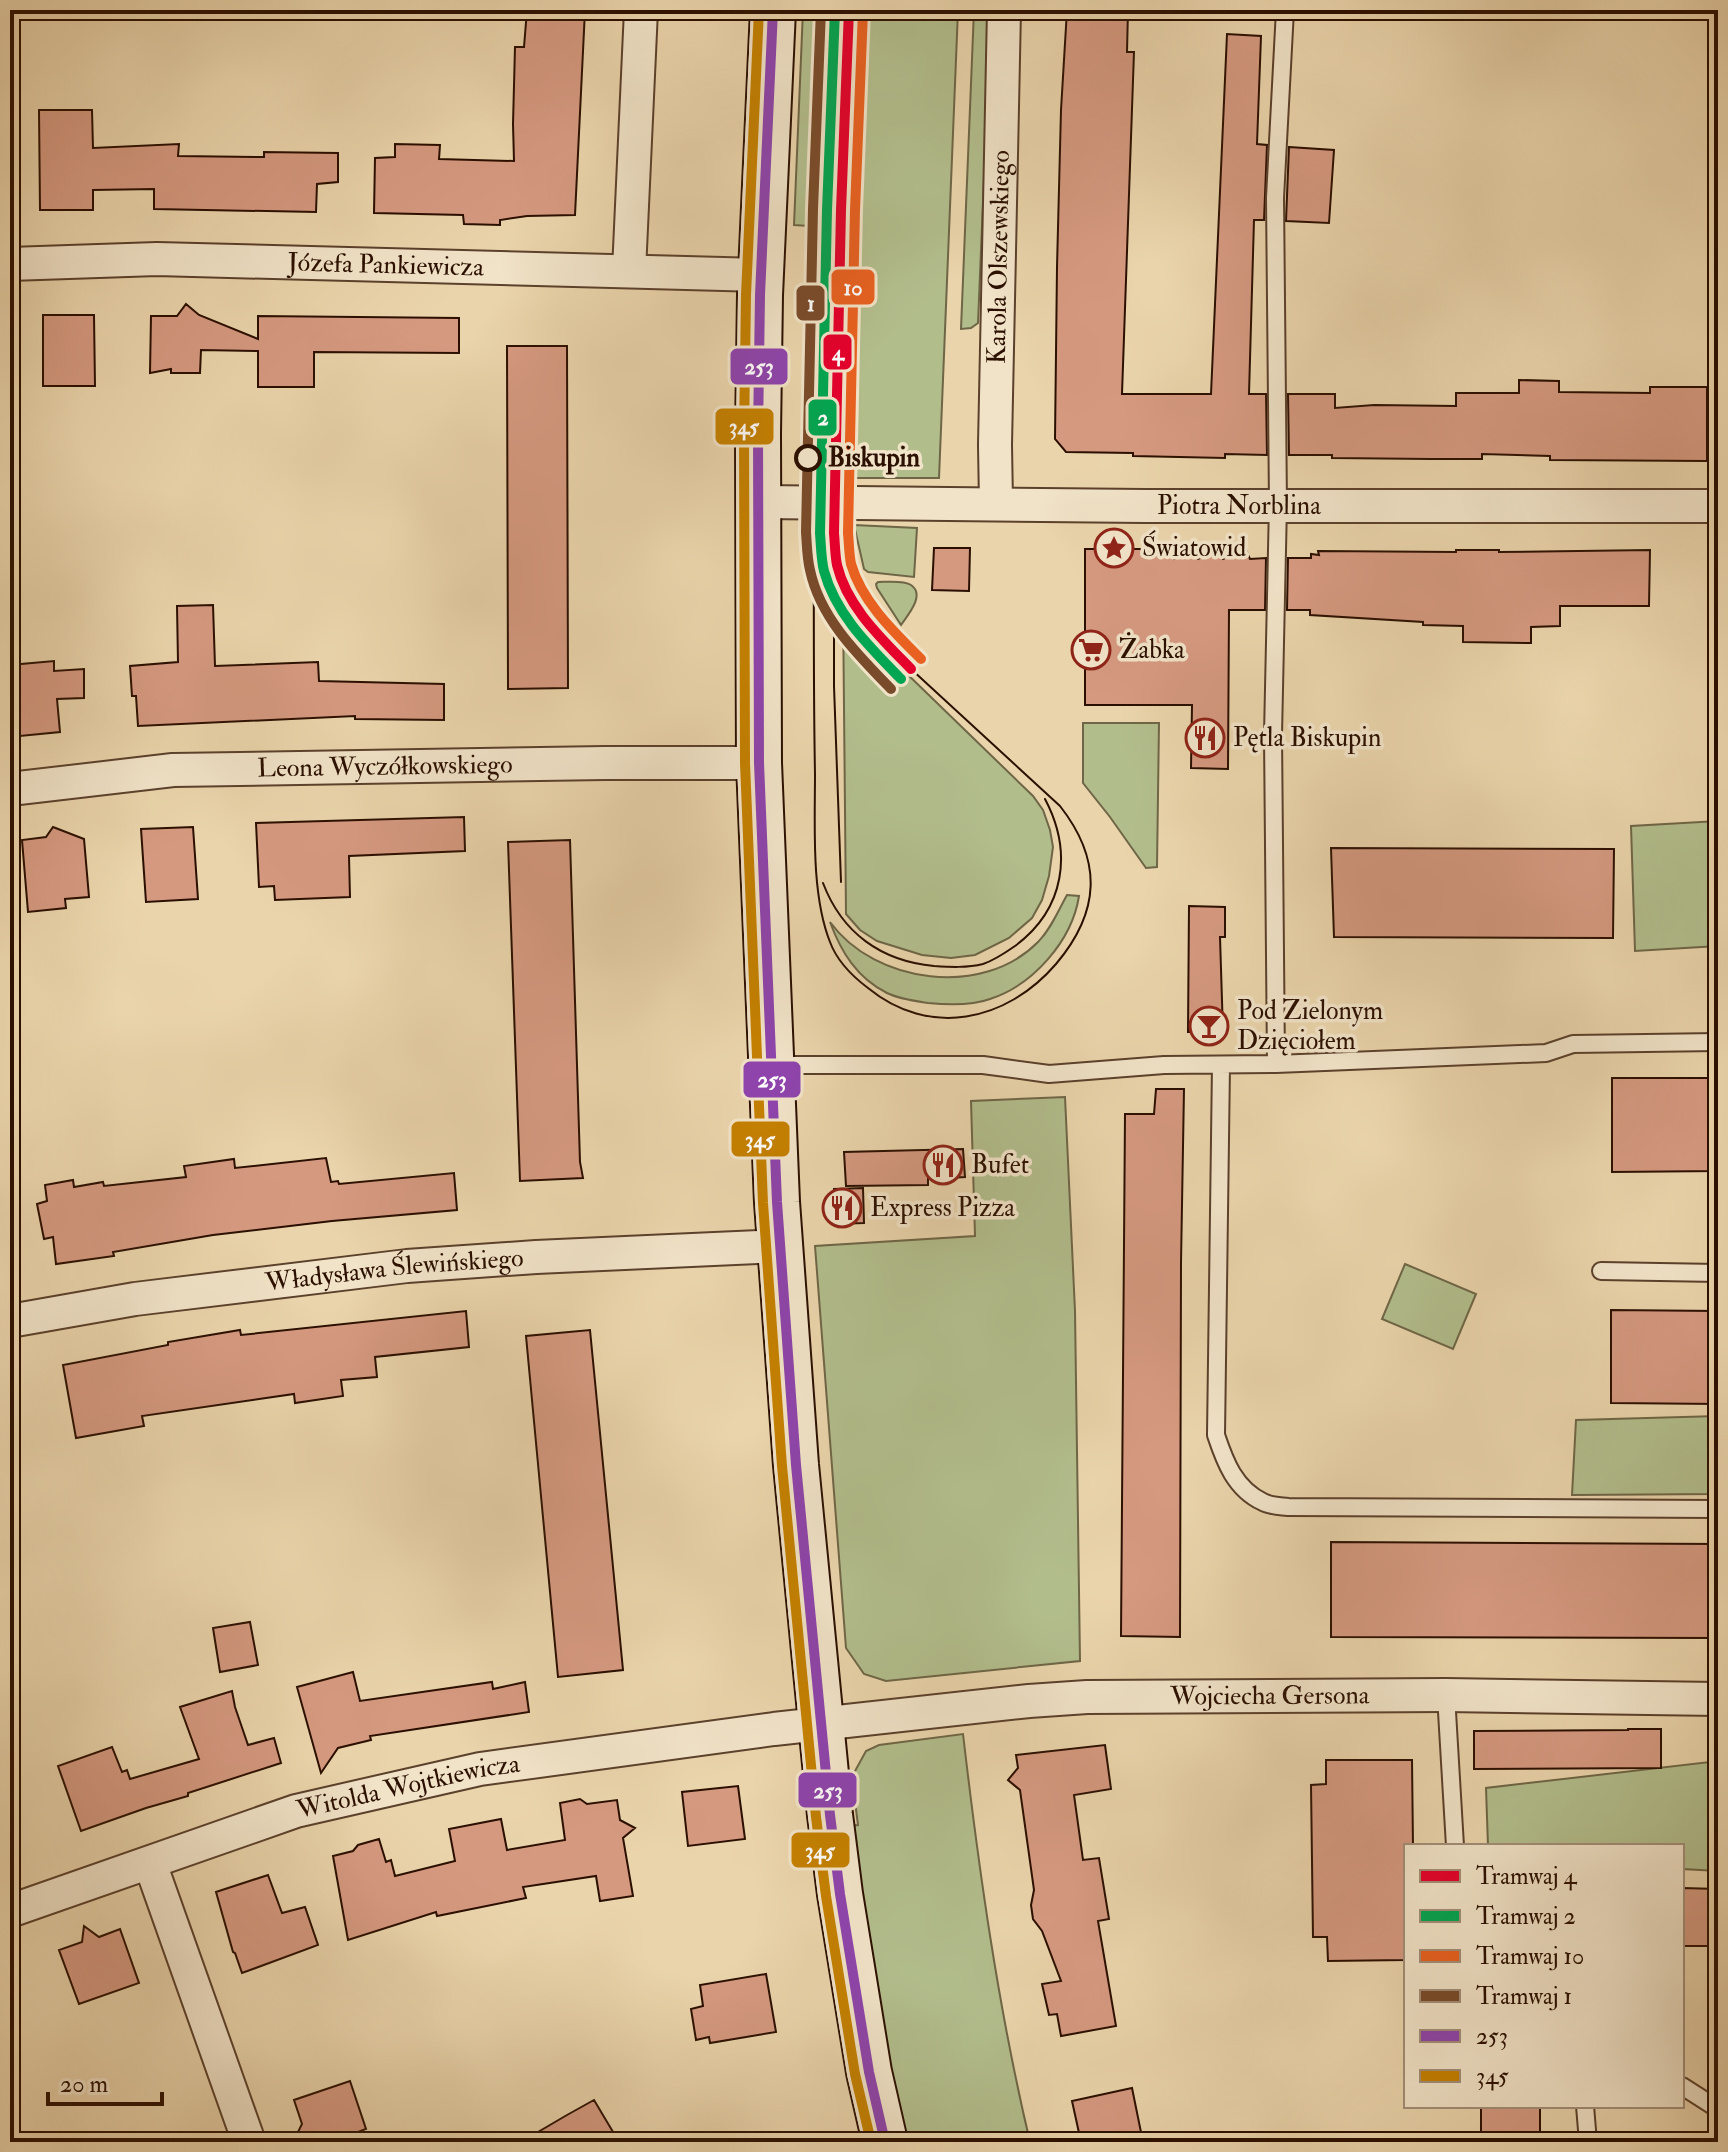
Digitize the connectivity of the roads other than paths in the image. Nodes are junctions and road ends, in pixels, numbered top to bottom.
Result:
1 (641, 10) edge
2 (773, 10) edge
3 (1004, 10) edge
4 (1285, 10) edge
5 (10, 264) edge
6 (629, 271) junction
7 (761, 275) junction
8 (759, 502) junction
9 (996, 503) junction
10 (1278, 504) junction
11 (1718, 506) edge
12 (759, 763) junction
13 (10, 789) edge
14 (1718, 1042) edge
15 (1276, 1064) junction
16 (772, 1065) junction
17 (1221, 1065) junction
18 (780, 1246) junction
19 (1601, 1271) dead end
20 (1718, 1273) edge
21 (10, 1321) edge
22 (1718, 1509) edge
23 (1446, 1695) junction
24 (1718, 1699) edge
25 (821, 1724) junction
26 (1455, 1844) edge
27 (150, 1863) junction
28 (10, 1911) edge
29 (1684, 2087) edge
30 (1585, 2108) edge
31 (1718, 2109) edge
32 (249, 2142) edge
33 (885, 2142) edge
34 (1588, 2142) edge

1 - 6 street
2 - 7 street
3 - 9 street, Karola Olszewskiego
4 - 10 lane
5 - 6 street, Józefa Pankiewicza
6 - 7 street, Józefa Pankiewicza
7 - 8 street
8 - 9 street, Piotra Norblina
8 - 12 street
9 - 10 street, Piotra Norblina
10 - 11 street, Piotra Norblina
10 - 15 lane
12 - 13 street, Leona Wyczółkowskiego
12 - 16 street
14 - 15 lane
15 - 17 lane
16 - 17 lane
16 - 18 street
17 - 22 lane
18 - 21 street, Władysława Ślewińskiego
18 - 25 street
19 - 20 lane
23 - 24 street, Wojciecha Gersona
23 - 25 street, Wojciecha Gersona
23 - 26 lane
25 - 27 street, Witolda Wojtkiewicza
25 - 33 street
27 - 28 street, Witolda Wojtkiewicza
27 - 32 street
29 - 31 lane
30 - 34 lane

